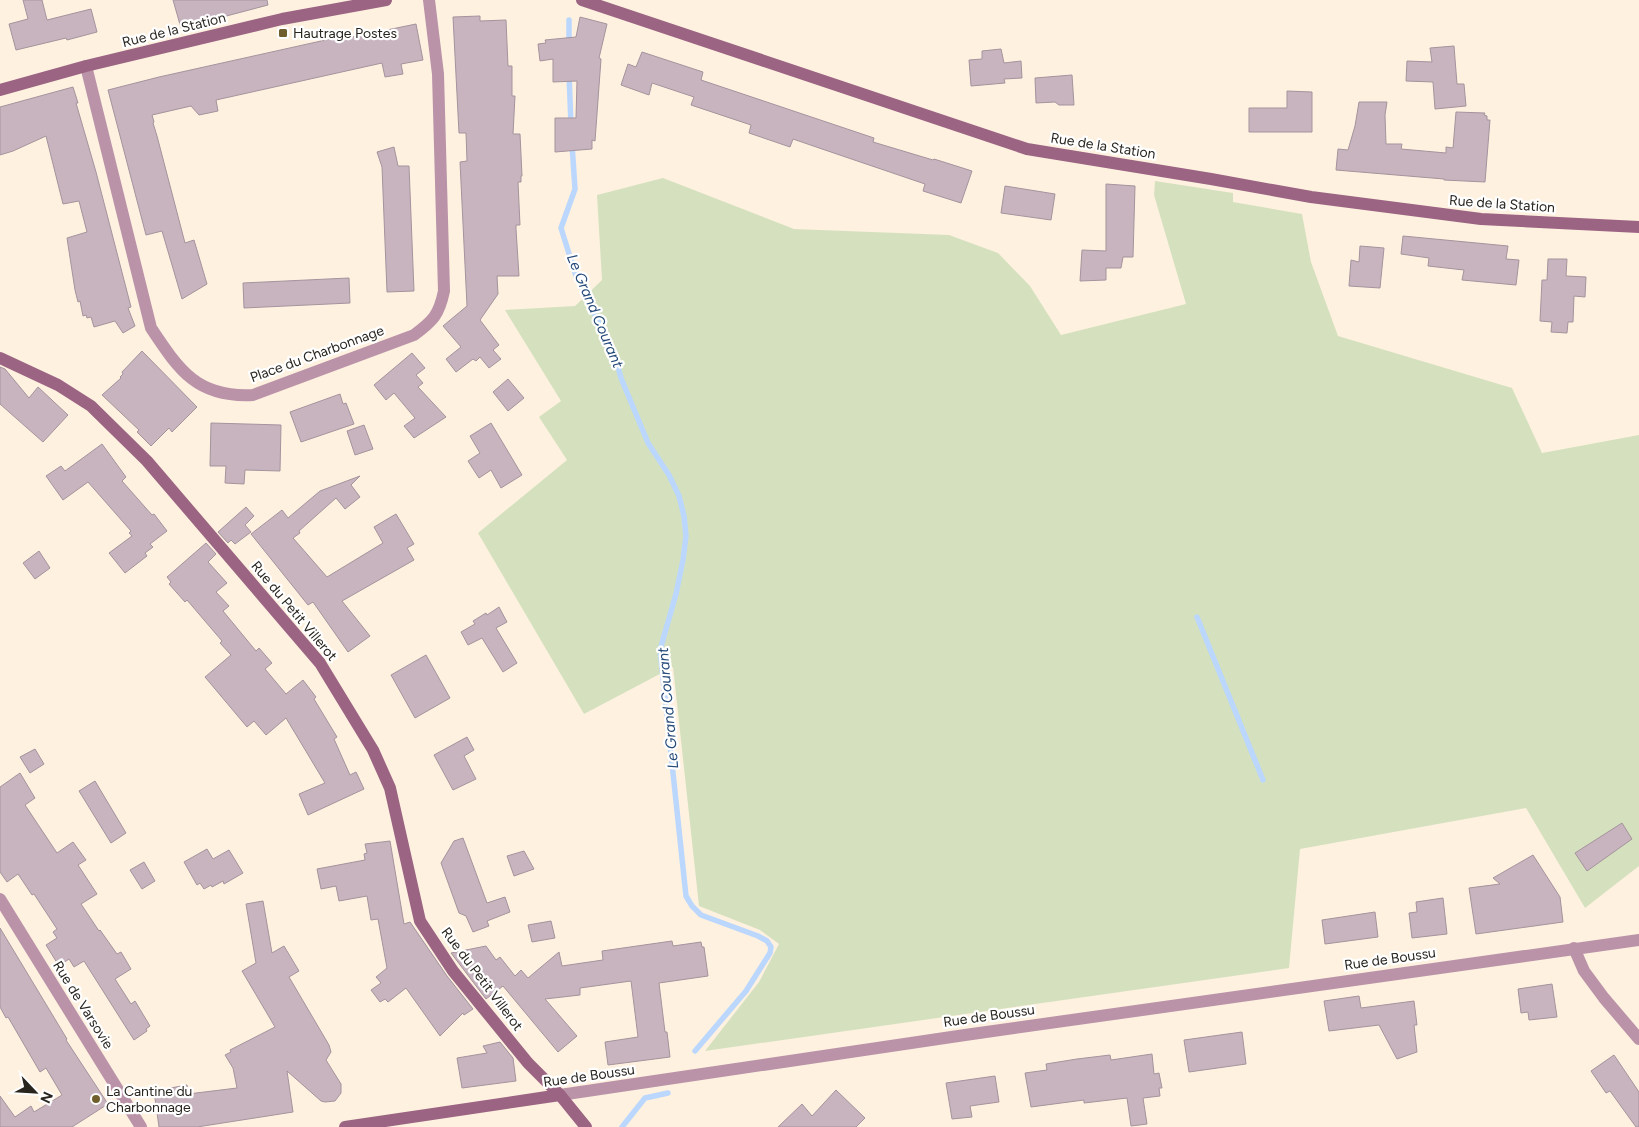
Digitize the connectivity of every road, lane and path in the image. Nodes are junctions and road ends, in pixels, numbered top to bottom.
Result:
1 (386, 0) edge
2 (429, 0) edge
3 (582, 0) edge
4 (86, 66) junction
5 (0, 90) edge
6 (1639, 227) edge
7 (0, 358) edge
8 (0, 899) edge
9 (1639, 940) edge
10 (1574, 948) junction
11 (1639, 1039) edge
12 (560, 1095) junction
13 (141, 1127) edge
14 (345, 1127) edge
15 (586, 1127) edge

1 - 4 street, Rue de la Station
2 - 4 street, Place du Charbonnage
3 - 6 street, Rue de la Station
4 - 5 street, Rue de la Station
7 - 12 street, Rue du Petit Villerot
8 - 13 street, Rue de Varsovie
9 - 10 street, Rue de Boussu
10 - 11 street
10 - 12 street, Rue de Boussu
12 - 14 street, Rue de Boussu
12 - 15 street, Rue du Petit Villerot

